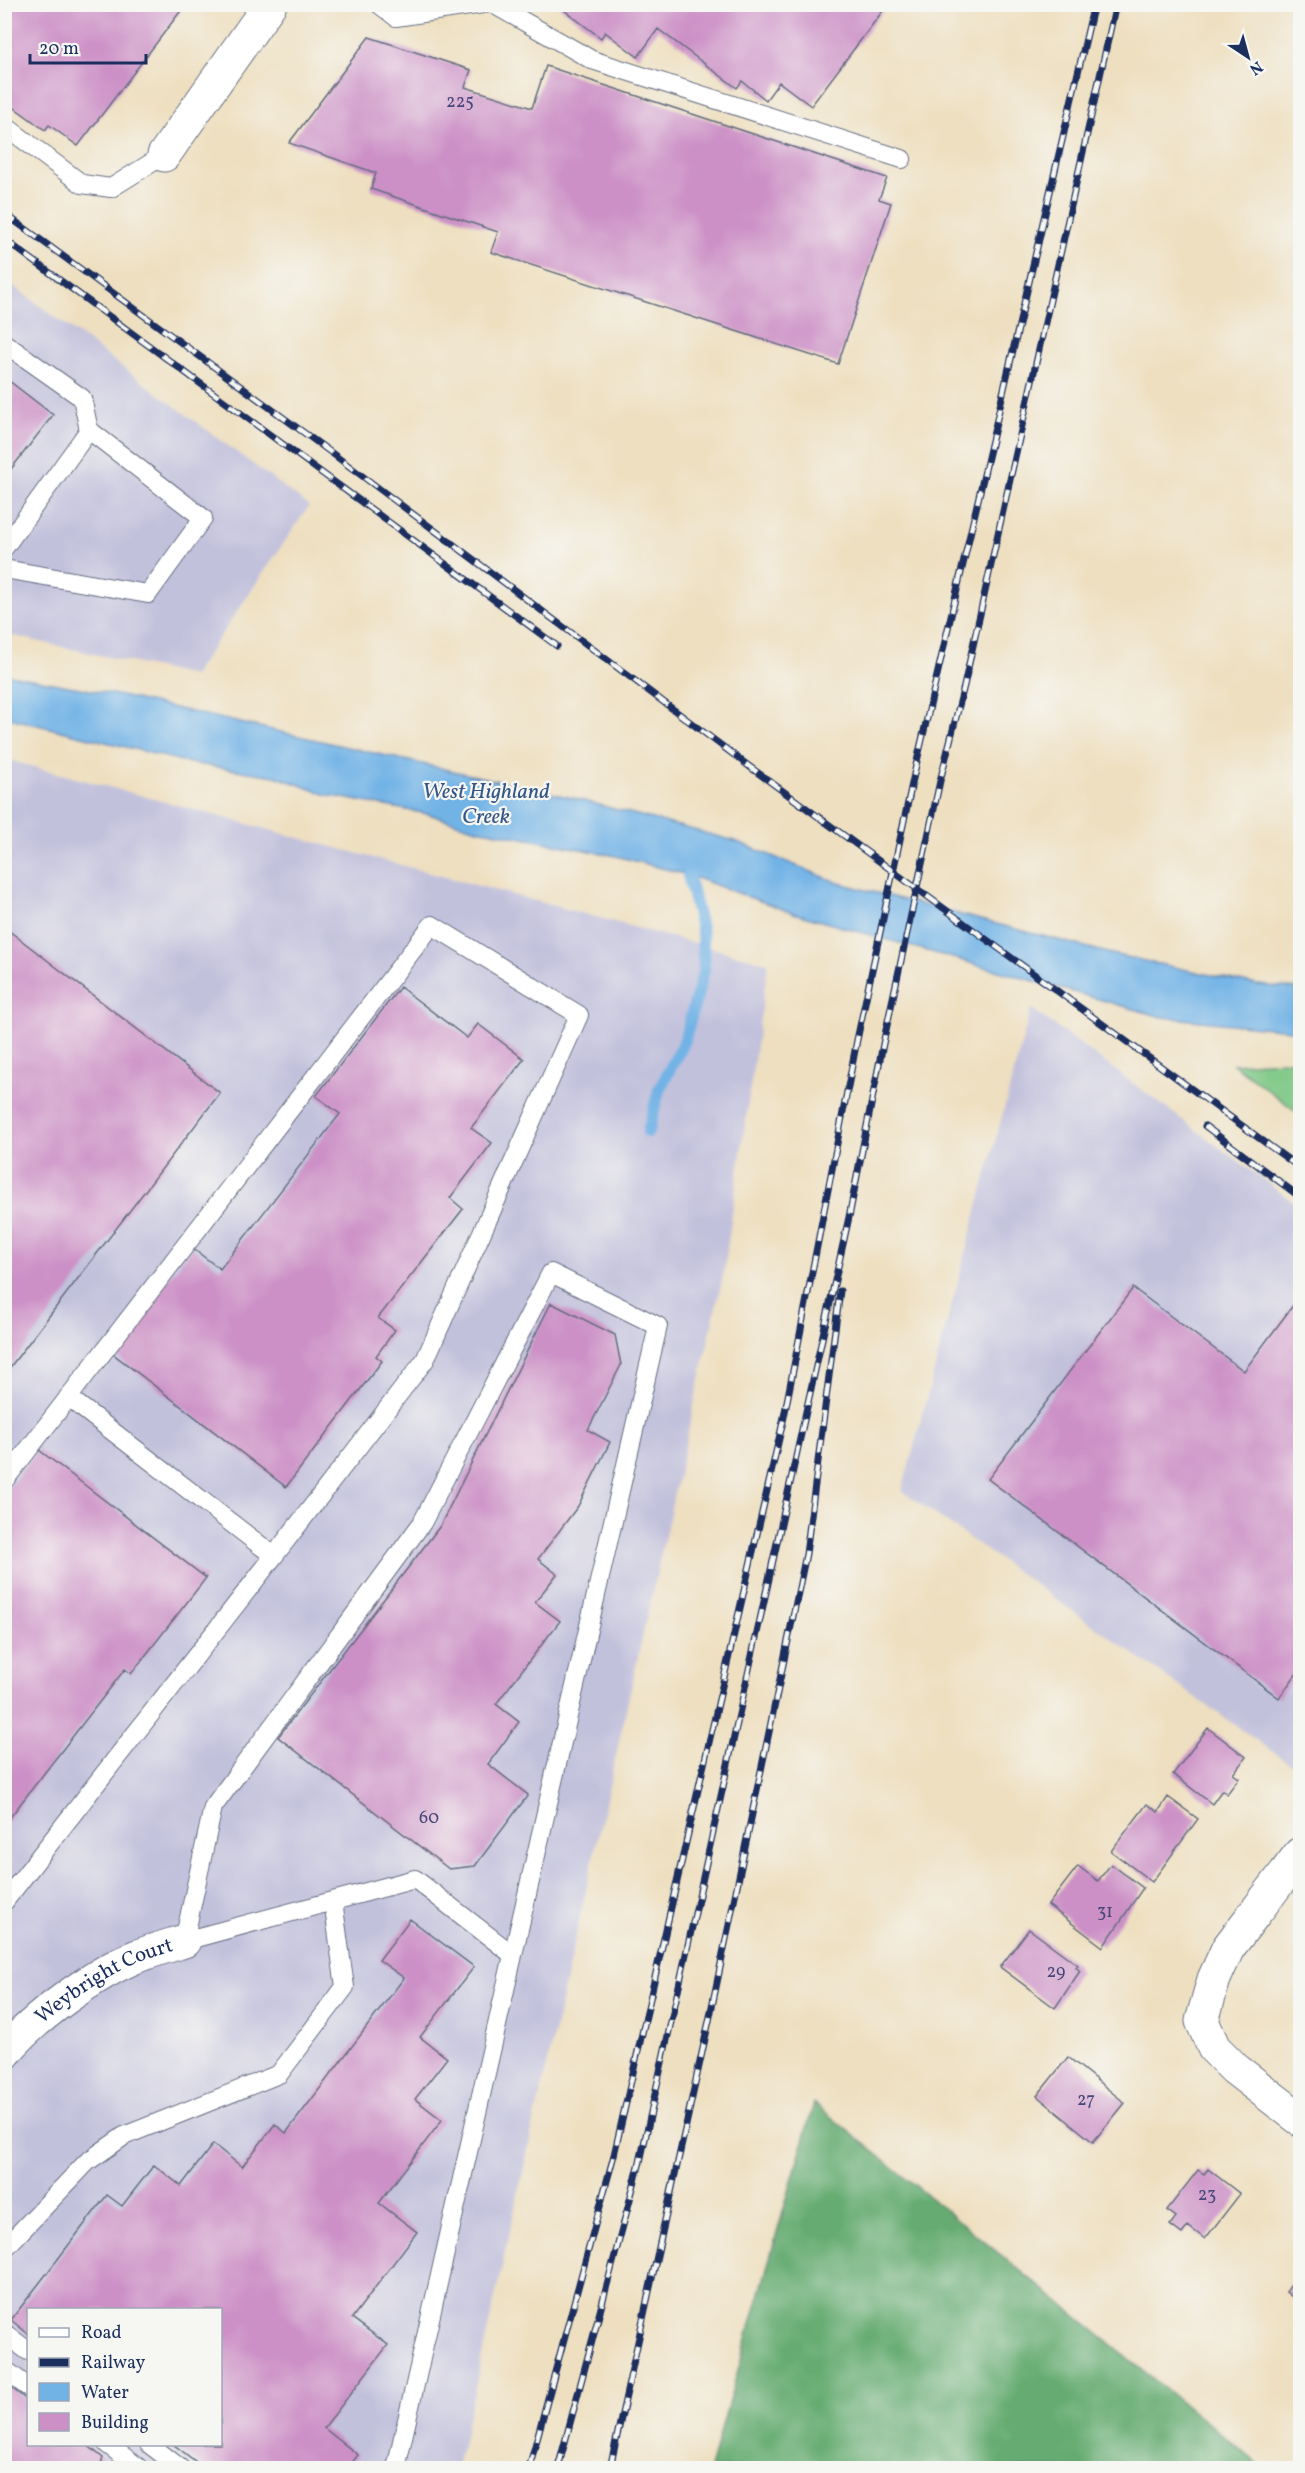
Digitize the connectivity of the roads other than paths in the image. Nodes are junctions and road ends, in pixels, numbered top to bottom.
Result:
1 (270, 4) edge
2 (379, 4) edge
3 (483, 4) edge
4 (493, 4) edge
5 (4, 125) edge
6 (164, 155) joint
7 (902, 159) dead end
8 (4, 343) edge
9 (89, 430) junction
10 (4, 548) edge
11 (4, 569) edge
12 (68, 1397) junction
13 (4, 1481) edge
14 (274, 1556) junction
15 (1300, 1854) edge
16 (333, 1901) junction
17 (4, 1902) edge
18 (184, 1941) junction
19 (513, 1954) junction
20 (4, 2054) edge
21 (1300, 2120) edge
22 (4, 2249) edge
23 (4, 2333) edge
24 (27, 2350) edge
25 (4, 2369) edge
26 (27, 2385) edge
27 (108, 2446) edge
28 (150, 2446) edge
29 (139, 2469) edge
30 (180, 2469) edge
31 (396, 2469) edge

1 - 6 street
2 - 3 lane
4 - 7 lane
5 - 6 lane
8 - 9 lane
9 - 10 lane
9 - 11 lane
12 - 13 lane
12 - 14 lane
12 - 14 lane
14 - 17 lane
15 - 21 street
16 - 18 lane
16 - 19 lane
16 - 22 lane
18 - 19 lane
18 - 20 street, Weybright Court
19 - 31 lane
23 - 24 lane
25 - 26 lane
27 - 29 lane
28 - 30 lane

